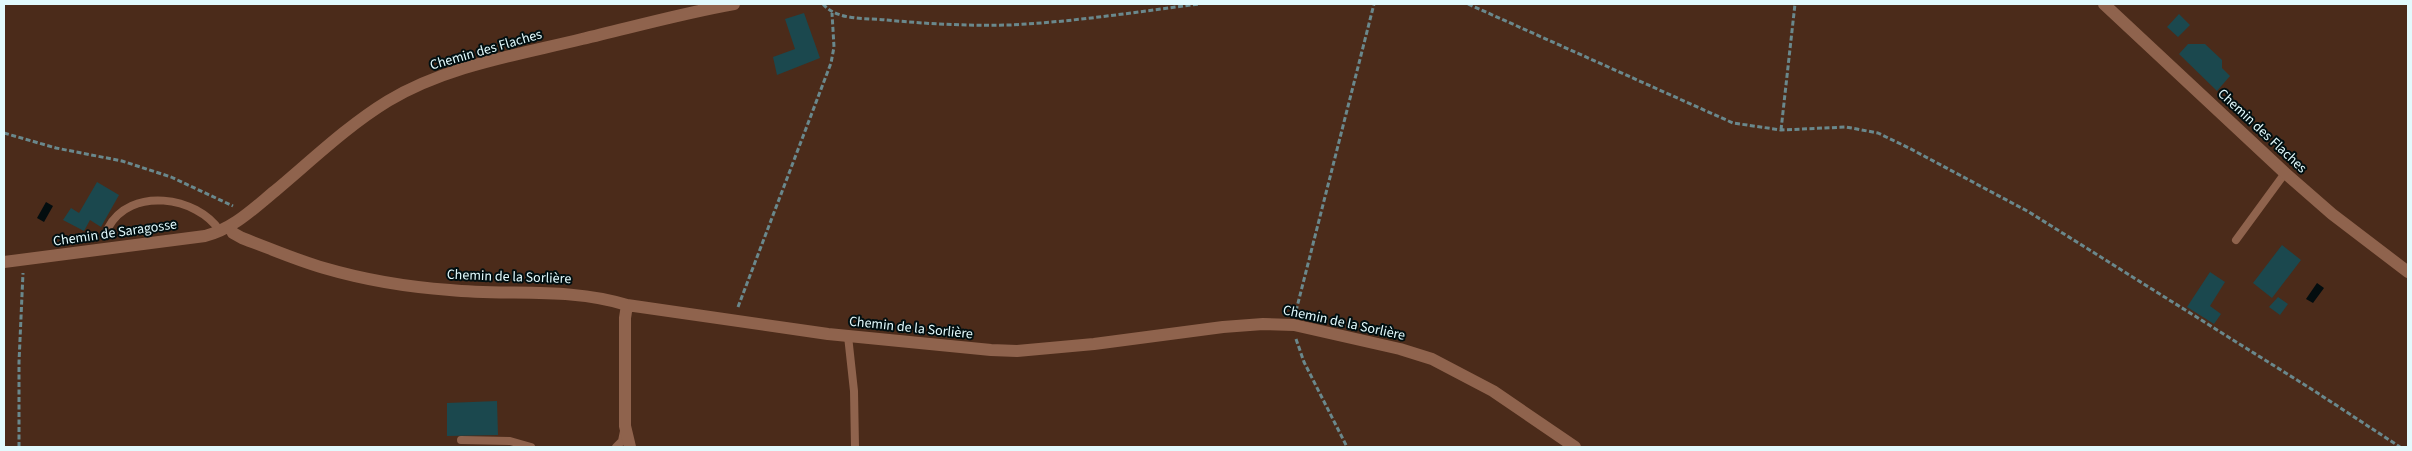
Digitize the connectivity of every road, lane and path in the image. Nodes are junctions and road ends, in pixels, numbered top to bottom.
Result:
1 (734, 4) edge
2 (823, 4) edge
3 (1199, 4) edge
4 (1374, 4) edge
5 (1468, 4) edge
6 (1795, 4) edge
7 (2104, 4) edge
8 (832, 13) junction
9 (1781, 130) junction
10 (4, 133) edge
11 (2285, 173) junction
12 (246, 214) junction
13 (108, 228) dead end
14 (225, 229) junction
15 (2236, 240) dead end
16 (21, 261) junction
17 (4, 262) edge
18 (2408, 272) edge
19 (627, 305) junction
20 (737, 320) junction
21 (1294, 325) junction
22 (848, 336) junction
23 (625, 426) junction
24 (461, 440) dead end
25 (19, 447) edge
26 (530, 447) edge
27 (616, 447) edge
28 (630, 447) edge
29 (855, 447) edge
30 (1347, 447) edge
31 (1575, 447) edge
32 (2400, 447) edge

1 - 12 street, Chemin des Flaches
2 - 8 path
3 - 8 path
4 - 21 path
5 - 9 path
6 - 9 path
7 - 11 street, Chemin des Flaches
8 - 20 path
9 - 32 path
10 - 12 path
11 - 15 lane
11 - 18 street, Chemin des Flaches
12 - 14 street, Chemin des Flaches
13 - 14 lane
14 - 16 street, Chemin de Saragosse
14 - 19 street, Chemin de la Sorlière
16 - 17 street, Chemin de Saragosse
16 - 25 path
19 - 20 street, Chemin de la Sorlière
19 - 23 street
20 - 22 street, Chemin de la Sorlière
21 - 22 street, Chemin de la Sorlière
21 - 30 path
21 - 31 street, Chemin de la Sorlière
22 - 29 lane
23 - 27 lane
23 - 28 street
24 - 26 lane

